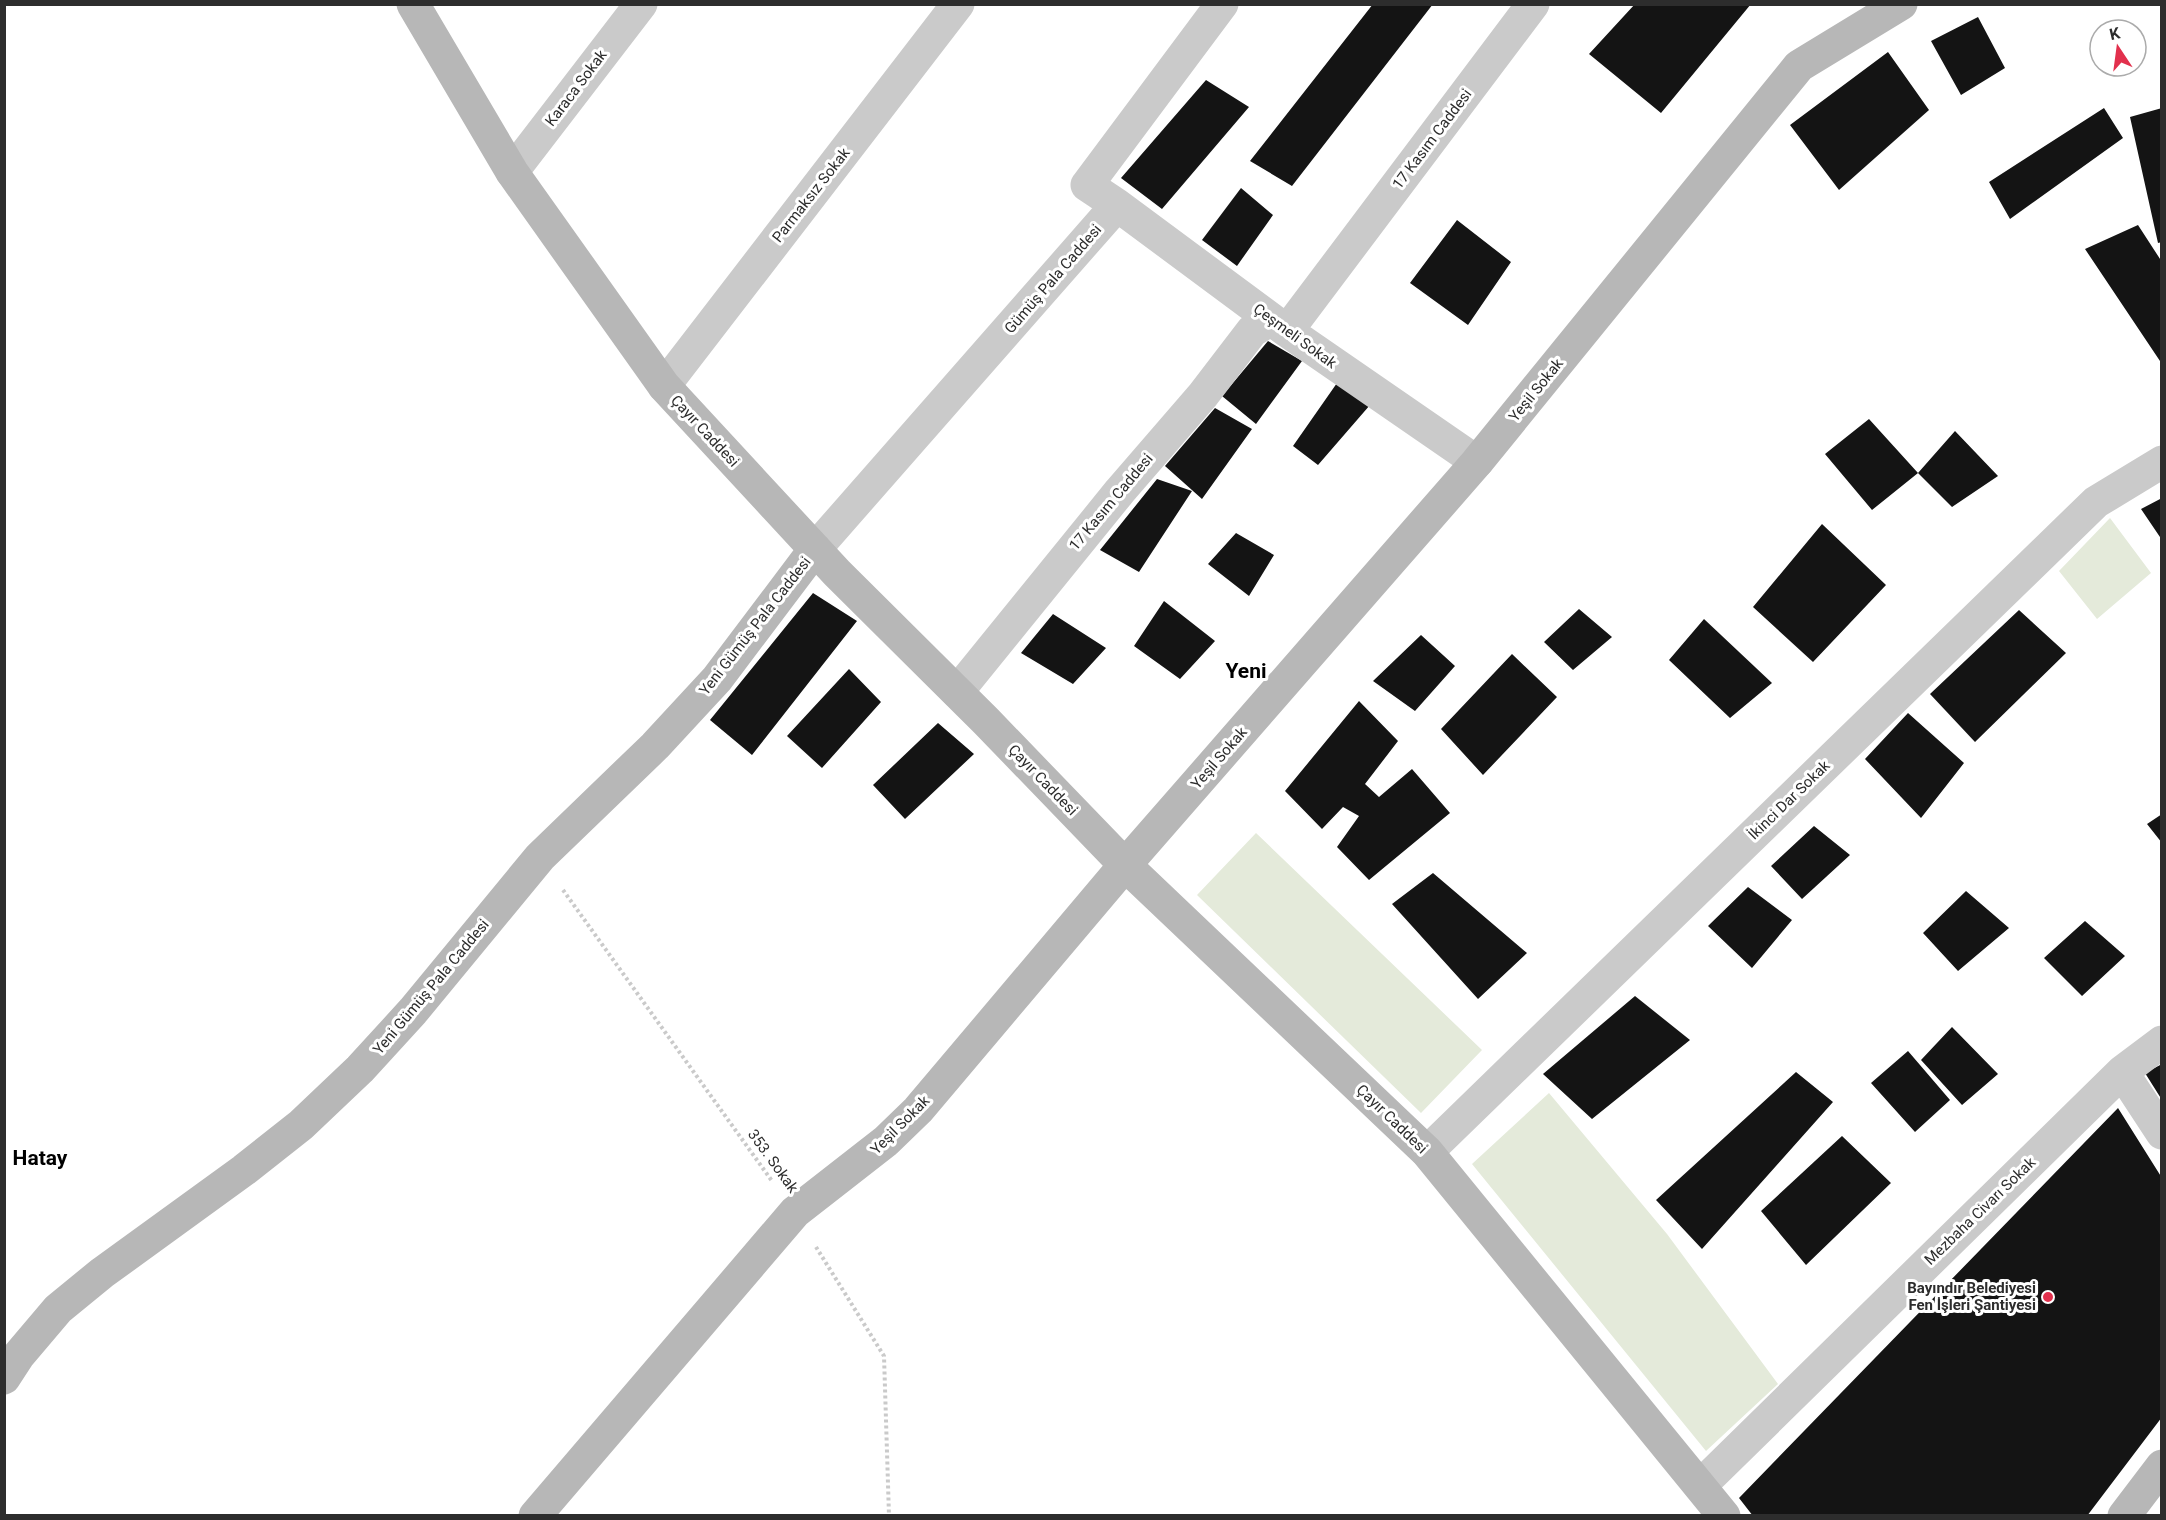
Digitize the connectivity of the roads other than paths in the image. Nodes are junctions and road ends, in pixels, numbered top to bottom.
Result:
1 (413, 4) edge
2 (641, 4) edge
3 (958, 4) edge
4 (1222, 4) edge
5 (1533, 4) edge
6 (1901, 4) edge
7 (512, 172) junction
8 (1117, 205) junction
9 (1279, 325) junction
10 (664, 386) junction
11 (1477, 462) junction
12 (2162, 462) edge
13 (815, 549) junction
14 (957, 692) junction
15 (1125, 865) junction
16 (2162, 1042) edge
17 (2122, 1072) junction
18 (2162, 1133) edge
19 (1427, 1152) junction
20 (4, 1378) edge
21 (2162, 1466) edge
22 (1700, 1486) junction
23 (535, 1515) edge
24 (1724, 1515) edge
25 (2124, 1515) edge

1 - 7 street, Çayır Caddesi
2 - 7 street, Karaca Sokak
3 - 10 street, Parmaksız Sokak
4 - 8 street
5 - 9 street, 17 Kasım Caddesi
6 - 11 street, Yeşil Sokak
7 - 10 street, Çayır Caddesi
8 - 9 street, Çeşmeli Sokak
8 - 13 street, Gümüş Pala Caddesi
9 - 11 street, Çeşmeli Sokak
9 - 14 street, 17 Kasım Caddesi
10 - 13 street, Çayır Caddesi
11 - 15 street, Yeşil Sokak
12 - 19 street, İkinci Dar Sokak
13 - 14 street, Çayır Caddesi
13 - 20 street, Yeni Gümüş Pala Caddesi
14 - 15 street, Çayır Caddesi
15 - 19 street, Çayır Caddesi
15 - 23 street, Yeşil Sokak
16 - 17 street, Mezbaha Civarı Sokak
17 - 18 street
17 - 22 street, Mezbaha Civarı Sokak
19 - 22 street, Çayır Caddesi
21 - 25 street
22 - 24 street, Çayır Caddesi

